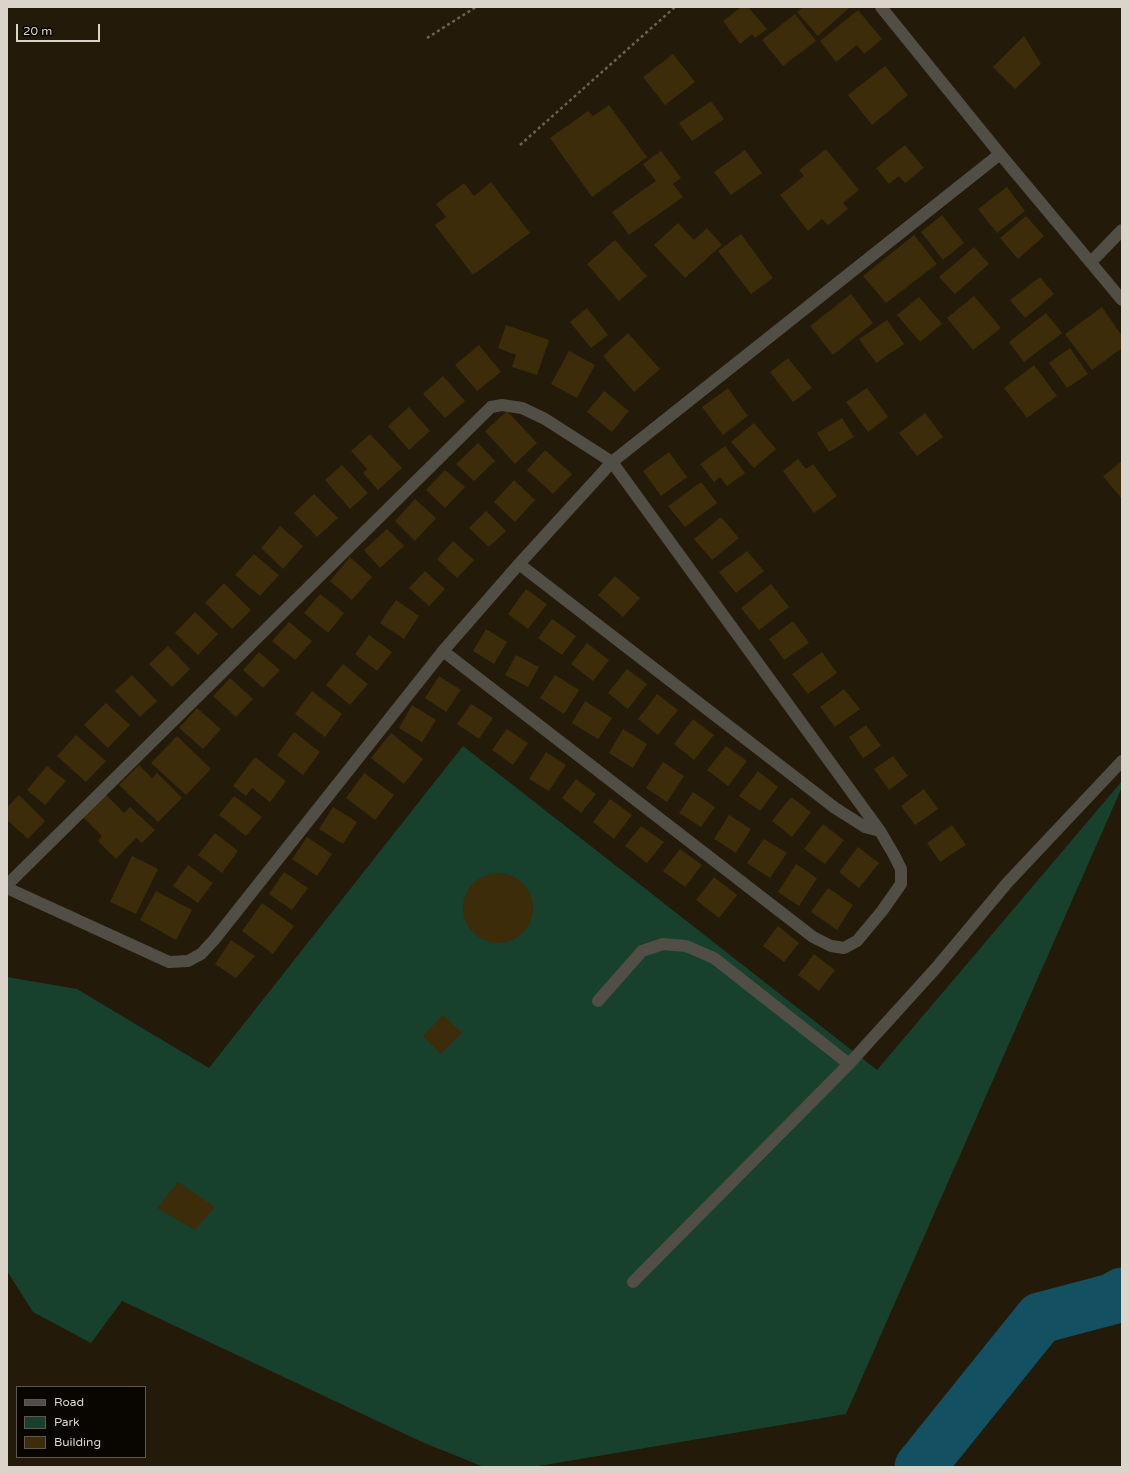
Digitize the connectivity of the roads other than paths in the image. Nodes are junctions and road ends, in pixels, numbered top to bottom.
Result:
1 (881, 7) edge
2 (1000, 154) junction
3 (1122, 230) edge
4 (1091, 262) junction
5 (1122, 300) edge
6 (612, 462) junction
7 (519, 564) junction
8 (443, 651) junction
9 (1122, 761) edge
10 (880, 831) junction
11 (7, 886) edge
12 (598, 1001) dead end
13 (849, 1064) junction
14 (634, 1282) dead end

1 - 2 street
2 - 4 street
2 - 6 street
3 - 4 street
4 - 5 street
6 - 7 street
6 - 10 street
6 - 11 street
7 - 8 street
7 - 10 street
8 - 10 street
8 - 11 street
9 - 13 street
12 - 13 street
13 - 14 street

